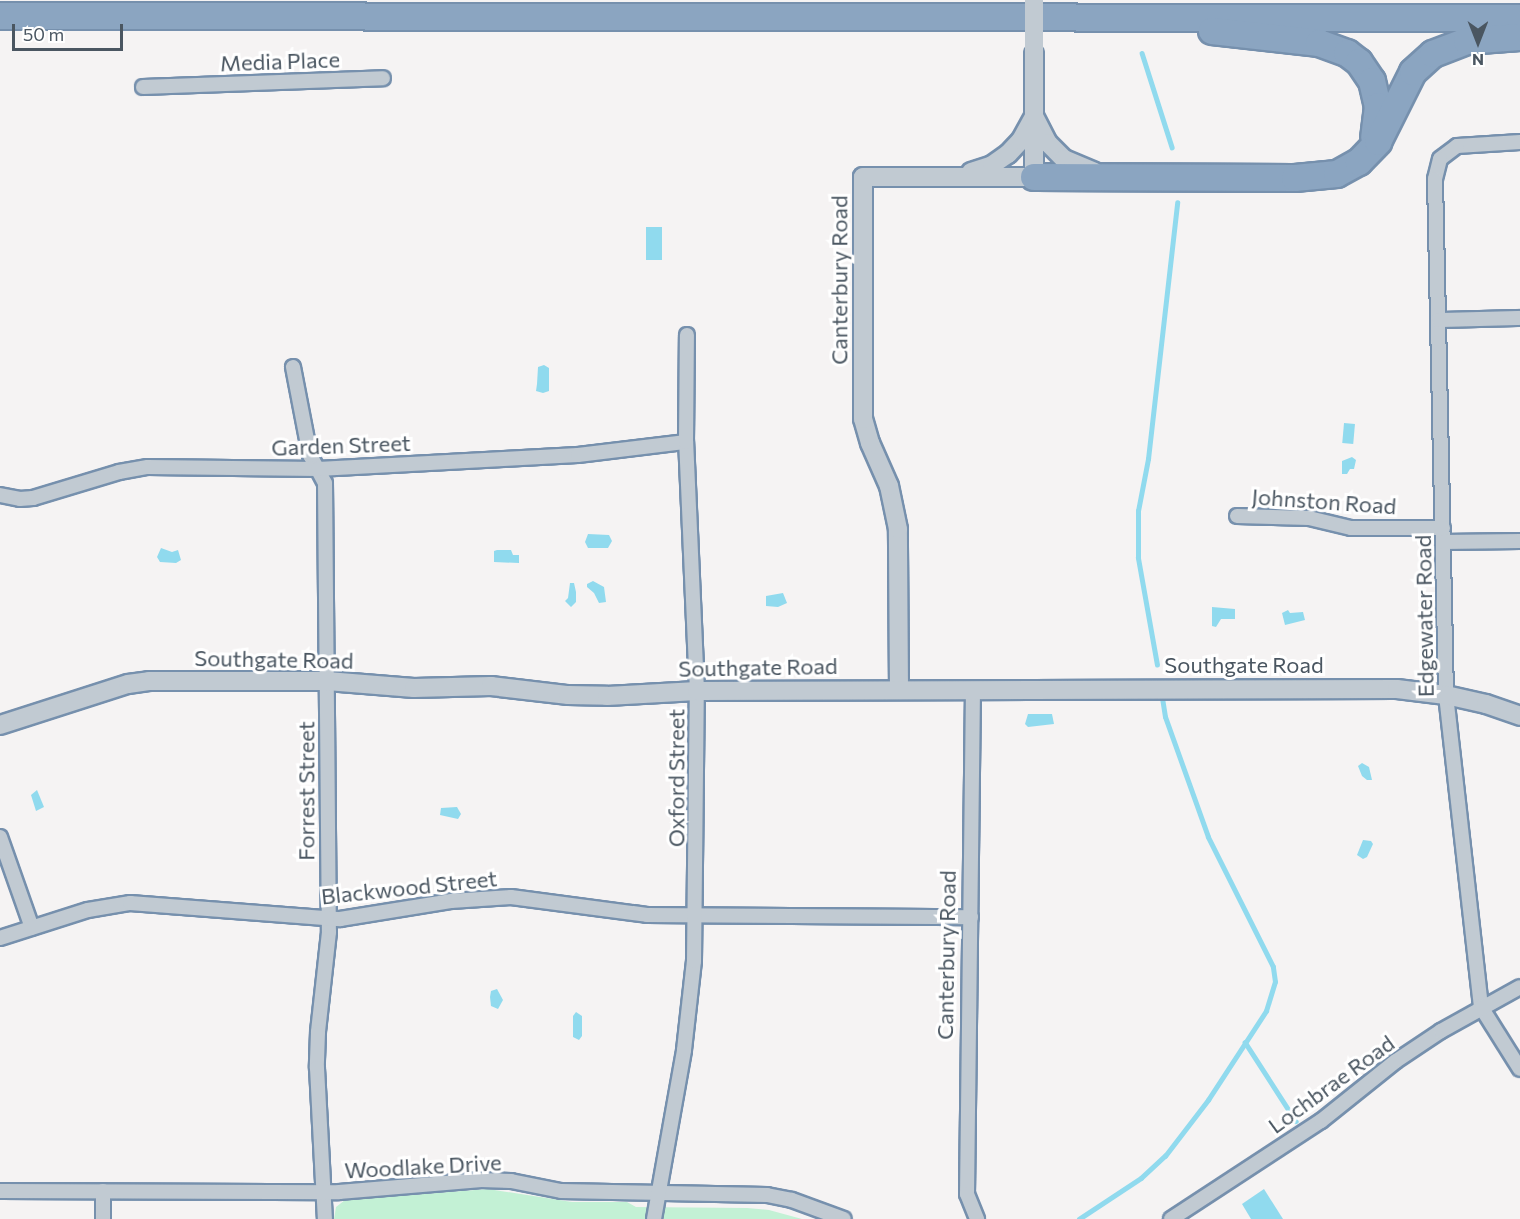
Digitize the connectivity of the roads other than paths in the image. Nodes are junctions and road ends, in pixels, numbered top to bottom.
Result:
1 (1034, 0) edge
2 (0, 16) edge
3 (1083, 17) junction
4 (1520, 18) edge
5 (1520, 37) edge
6 (383, 78) dead end
7 (143, 87) dead end
8 (1034, 117) junction
9 (1520, 142) edge
10 (1370, 151) junction
11 (948, 177) junction
12 (1034, 177) junction
13 (1118, 178) junction
14 (1520, 318) edge
15 (1439, 320) junction
16 (687, 335) dead end
17 (293, 367) dead end
18 (686, 442) junction
19 (318, 470) junction
20 (0, 495) edge
21 (1237, 516) dead end
22 (1443, 535) junction
23 (1520, 541) edge
24 (327, 681) junction
25 (899, 690) junction
26 (973, 690) junction
27 (697, 691) junction
28 (1446, 695) junction
29 (1520, 716) edge
30 (0, 725) edge
31 (0, 837) edge
32 (696, 916) junction
33 (971, 917) junction
34 (328, 918) junction
35 (32, 928) junction
36 (0, 938) edge
37 (1520, 987) edge
38 (1481, 1007) junction
39 (1520, 1070) edge
40 (0, 1191) edge
41 (102, 1191) junction
42 (324, 1192) junction
43 (660, 1193) junction
44 (975, 1218) edge
45 (103, 1219) edge
46 (325, 1219) edge
47 (654, 1219) edge
48 (844, 1219) edge
49 (1171, 1219) edge

1 - 8 street, bridge
2 - 3 highway
3 - 4 highway
3 - 10 highway
5 - 10 highway
6 - 7 street, Media Place
8 - 11 street
8 - 12 street
8 - 13 street
9 - 15 street, Edgewater Road
10 - 13 highway
11 - 12 street, Canterbury Road
11 - 25 street, Canterbury Road
12 - 13 highway
14 - 15 street
15 - 22 street, Edgewater Road
16 - 18 street, Oxford Street
17 - 19 street, Forrest Street
18 - 19 street, Garden Street
18 - 27 street, Oxford Street
19 - 20 street, Garden Street
19 - 24 street, Forrest Street
21 - 22 street, Johnston Road
22 - 23 street, Johnston Road
22 - 28 street, Edgewater Road
24 - 27 street, Southgate Road
24 - 30 street, Southgate Road
24 - 34 street, Forrest Street
25 - 26 street, Southgate Road
25 - 27 street, Southgate Road
26 - 28 street, Southgate Road
26 - 33 street, Canterbury Road
27 - 32 street, Oxford Street
28 - 29 street, Southgate Road
28 - 38 street, Edgewater Road
31 - 35 street
32 - 33 street, Blackwood Street
32 - 34 street, Blackwood Street
32 - 43 street, Oxford Street
33 - 44 street, Canterbury Road
34 - 35 street, Blackwood Street
34 - 42 street, Forrest Street
35 - 36 street, Blackwood Street
37 - 38 street, Lochbrae Road
38 - 39 street, Edgewater Road
38 - 49 street, Lochbrae Road
40 - 41 street, Woodlake Drive
41 - 42 street, Woodlake Drive
41 - 45 street
42 - 43 street, Woodlake Drive
42 - 46 street, Forrest Street
43 - 47 street, Oxford Street
43 - 48 street, Woodlake Drive

